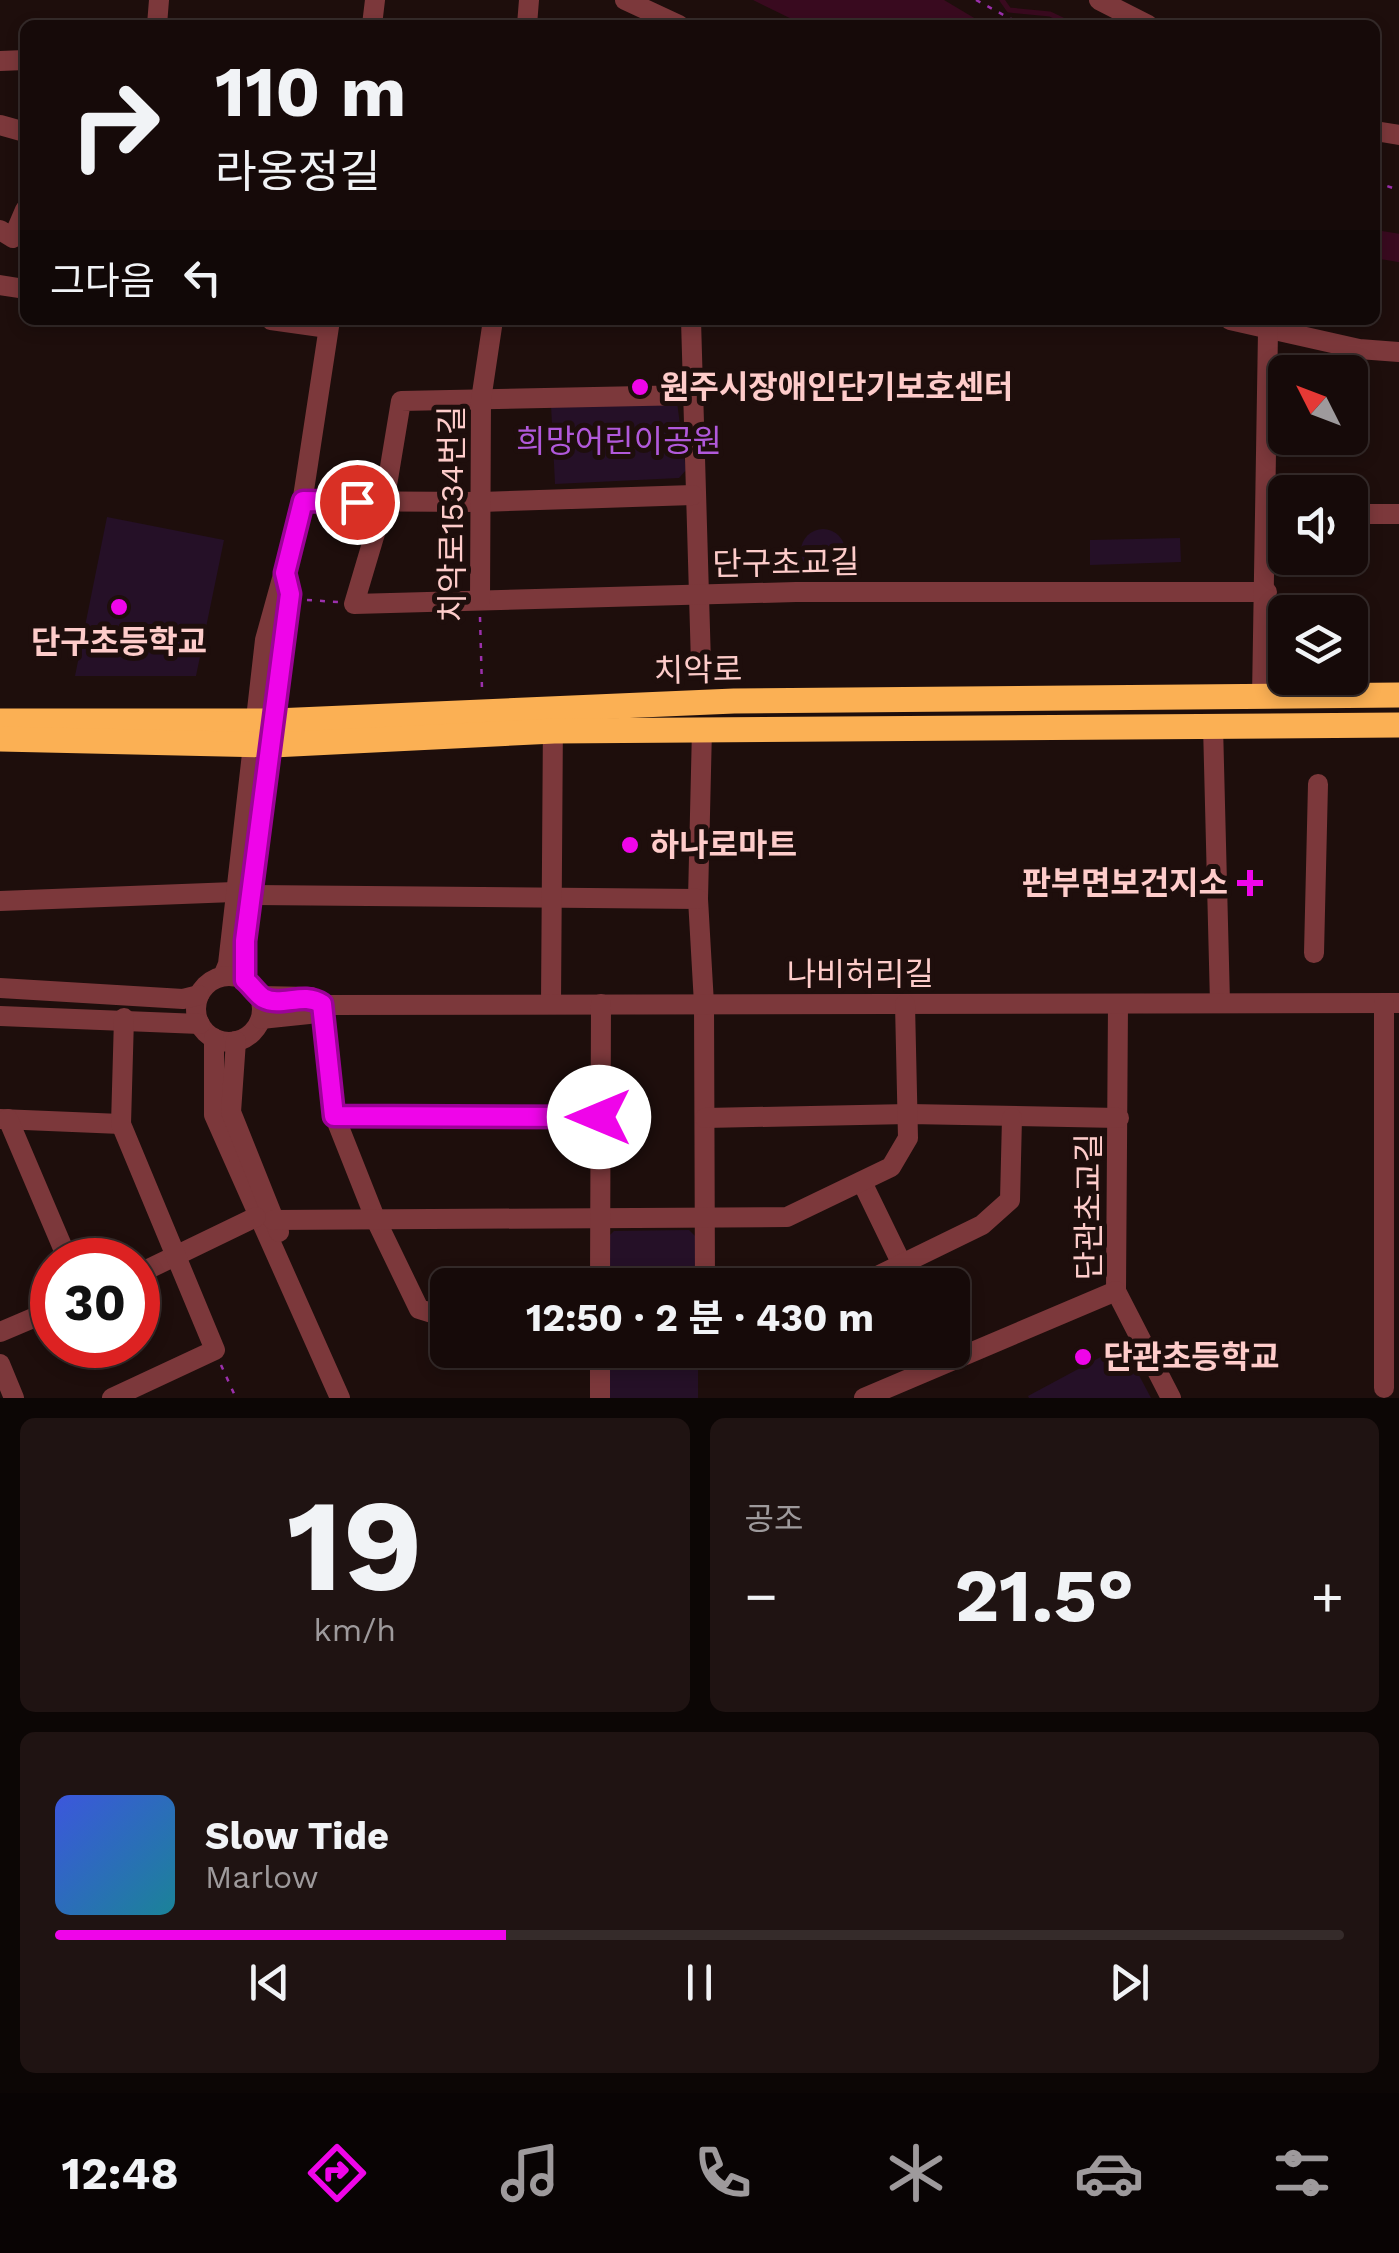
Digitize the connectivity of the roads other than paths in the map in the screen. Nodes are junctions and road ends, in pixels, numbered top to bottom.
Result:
1 (625, 0) edge
2 (1099, 0) edge
3 (668, 20) edge
4 (1138, 20) edge
5 (20, 221) edge
6 (0, 230) edge
7 (329, 325) edge
8 (492, 325) edge
9 (691, 325) edge
10 (1246, 325) edge
11 (1268, 332) junction
12 (1399, 352) edge
13 (692, 395) junction
14 (481, 400) junction
15 (1275, 475) edge
16 (693, 495) junction
17 (303, 501) junction
18 (482, 502) junction
19 (384, 503) junction
20 (1368, 514) edge
21 (1399, 514) edge
22 (1269, 575) edge
23 (1267, 592) junction
24 (698, 594) junction
25 (480, 600) junction
26 (701, 664) dead end
27 (1399, 695) edge
28 (1262, 697) junction
29 (553, 719) junction
30 (0, 721) edge
31 (1213, 725) junction
32 (1399, 725) edge
33 (702, 729) junction
34 (262, 733) junction
35 (0, 739) edge
36 (1318, 784) dead end
37 (242, 894) junction
38 (553, 896) junction
39 (698, 899) junction
40 (0, 902) edge
41 (1314, 953) dead end
42 (222, 976) junction
43 (245, 980) junction
44 (0, 988) edge
45 (199, 995) junction
46 (260, 996) junction
47 (1392, 1003) edge
48 (322, 1004) junction
49 (551, 1004) junction
50 (601, 1004) junction
51 (704, 1004) junction
52 (905, 1004) junction
53 (1118, 1004) junction
54 (1220, 1004) junction
55 (0, 1016) edge
56 (124, 1018) junction
57 (261, 1019) junction
58 (207, 1031) junction
59 (236, 1041) junction
60 (909, 1114) junction
61 (334, 1116) junction
62 (599, 1117) junction
63 (705, 1118) junction
64 (1012, 1118) junction
65 (1118, 1118) junction
66 (4, 1119) edge
67 (121, 1124) junction
68 (862, 1182) junction
69 (265, 1218) junction
70 (374, 1218) junction
71 (598, 1218) junction
72 (704, 1218) junction
73 (58, 1238) edge
74 (176, 1258) junction
75 (902, 1264) junction
76 (160, 1265) edge
77 (599, 1268) edge
78 (705, 1268) edge
79 (894, 1268) edge
80 (904, 1268) edge
81 (1116, 1291) junction
82 (430, 1312) edge
83 (30, 1319) edge
84 (0, 1332) edge
85 (970, 1347) edge
86 (0, 1364) edge
87 (600, 1368) edge
88 (923, 1368) edge
89 (1384, 1388) dead end
90 (14, 1398) edge
91 (112, 1398) edge
92 (340, 1398) edge
93 (353, 1398) edge
94 (600, 1398) edge
95 (864, 1398) edge
96 (1171, 1398) edge

1 - 3 street
2 - 4 street
5 - 6 street
7 - 17 street
8 - 14 street, 치악로1534번길
9 - 13 street
10 - 11 street
11 - 12 street
11 - 15 street
13 - 14 street
13 - 16 street
14 - 18 street, 치악로1534번길
14 - 19 street
16 - 18 street
16 - 24 street
17 - 19 street
17 - 34 street
18 - 19 street
18 - 25 street, 치악로1534번길
19 - 25 street, 단구초교길
20 - 21 street
22 - 23 street
23 - 24 street, 단구초교길
23 - 28 street
24 - 25 street, 단구초교길
24 - 26 street
27 - 28 main road, 치악로
28 - 29 main road, 치악로
29 - 33 main road, 치악로
29 - 34 main road, 치악로
29 - 34 main road, 치악로
29 - 38 street
30 - 34 main road, 치악로
31 - 32 main road, 치악로
31 - 33 main road, 치악로
31 - 54 street
33 - 39 street, 치악로
34 - 35 main road, 치악로
34 - 37 street
36 - 41 street
37 - 38 street
37 - 40 street
37 - 42 street
37 - 43 street
38 - 39 street
38 - 49 street
39 - 51 street, 치악로
42 - 43 street
42 - 45 street
43 - 46 street
44 - 45 street
45 - 58 street
46 - 48 street
46 - 57 street
47 - 54 street, 나비허리길
47 - 89 street
48 - 49 street, 나비허리길
48 - 57 street
48 - 61 street
49 - 50 street, 나비허리길
50 - 51 street, 나비허리길
50 - 62 street
51 - 52 street, 나비허리길
51 - 63 street, 치악로
52 - 53 street, 나비허리길
52 - 60 street
53 - 54 street, 나비허리길
53 - 65 street, 단관초교길
55 - 56 street
56 - 58 street
56 - 67 street
57 - 59 street
58 - 59 street
58 - 69 street
59 - 69 street
60 - 63 street
60 - 64 street
60 - 68 street
61 - 62 street
61 - 70 street
62 - 71 street
63 - 72 street, 치악로
64 - 65 street
64 - 75 street
65 - 81 street, 단관초교길
66 - 67 street
66 - 73 street
67 - 74 street
68 - 72 street
68 - 75 street
69 - 70 street
69 - 74 street
69 - 92 street
69 - 93 street
70 - 71 street
70 - 82 street
71 - 72 street
71 - 77 street
72 - 78 street, 치악로
74 - 76 street
74 - 91 street
75 - 79 street
75 - 80 street
81 - 85 street
81 - 96 street, 단관초교길
83 - 84 street
86 - 90 street
87 - 94 street
88 - 95 street

